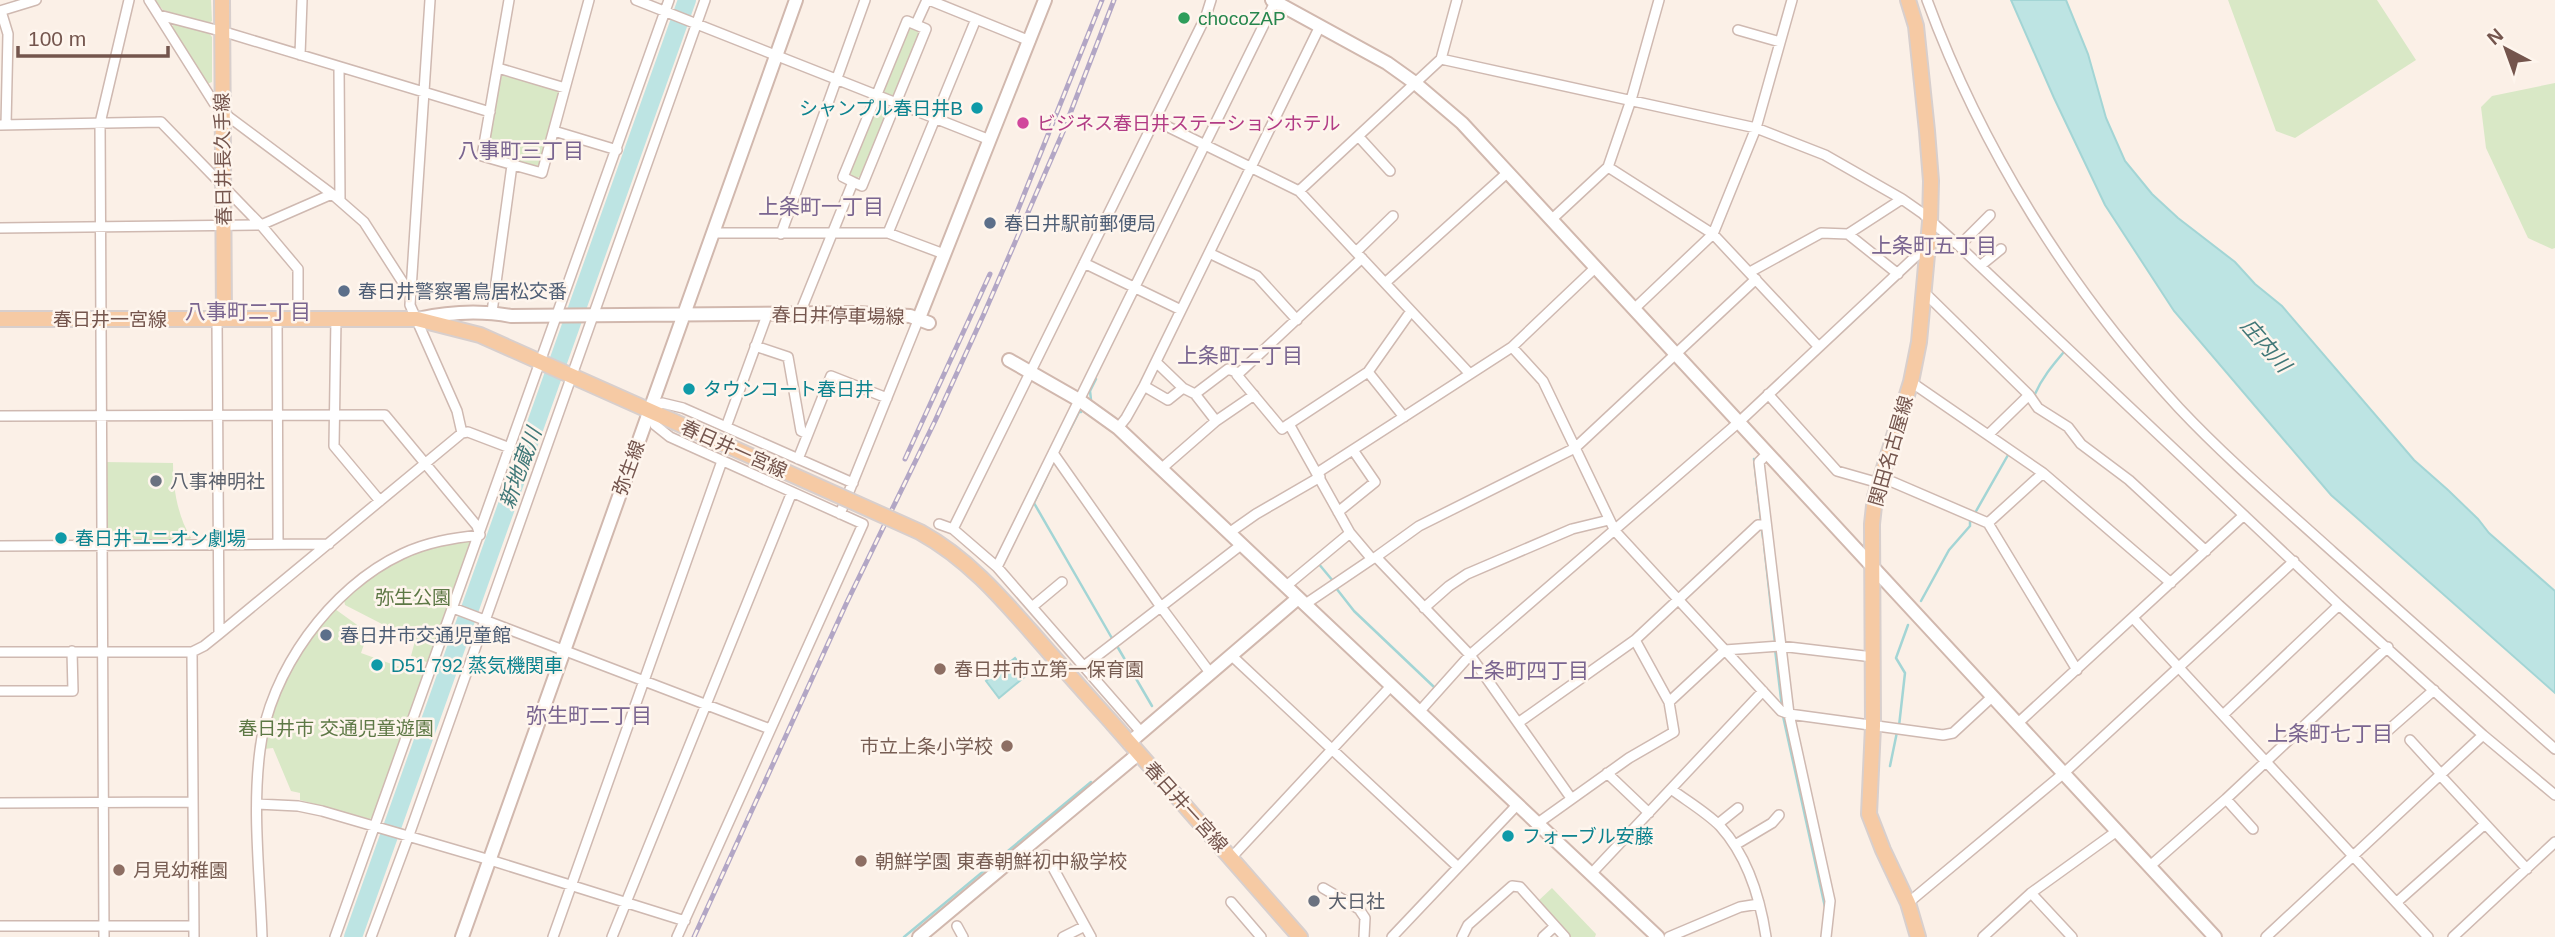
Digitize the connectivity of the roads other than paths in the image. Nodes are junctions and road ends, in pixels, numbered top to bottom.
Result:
1 (36, 0) edge
2 (130, 0) edge
3 (149, 0) edge
4 (222, 0) edge
5 (302, 0) edge
6 (430, 0) edge
7 (509, 0) edge
8 (589, 0) edge
9 (636, 0) edge
10 (669, 0) edge
11 (705, 0) edge
12 (796, 0) edge
13 (865, 0) edge
14 (928, 0) edge
15 (1045, 0) edge
16 (1211, 0) edge
17 (1457, 0) edge
18 (1659, 0) edge
19 (1793, 0) edge
20 (1908, 0) edge
21 (1927, 0) edge
22 (1274, 1) edge
23 (17, 3) edge
24 (1, 11) edge
25 (668, 13) junction
26 (159, 15) junction
27 (976, 19) junction
28 (916, 24) junction
29 (694, 25) junction
30 (1320, 26) junction
31 (1738, 30) dead end
32 (222, 32) junction
33 (1030, 41) junction
34 (1780, 42) junction
35 (300, 55) junction
36 (776, 56) junction
37 (1441, 59) junction
38 (339, 68) junction
39 (498, 68) junction
40 (835, 80) junction
41 (1415, 83) junction
42 (565, 88) junction
43 (424, 92) junction
44 (876, 96) junction
45 (1632, 100) junction
46 (896, 103) junction
47 (222, 110) junction
48 (490, 111) junction
49 (936, 120) junction
50 (1154, 120) junction
51 (100, 123) junction
52 (3, 125) edge
53 (1756, 128) junction
54 (554, 131) junction
55 (1359, 136) junction
56 (990, 140) junction
57 (1205, 146) junction
58 (617, 149) junction
59 (512, 165) junction
60 (1608, 167) junction
61 (1251, 169) junction
62 (1390, 171) dead end
63 (1507, 173) junction
64 (853, 182) junction
65 (223, 185) junction
66 (1299, 191) junction
67 (336, 197) junction
68 (1902, 200) junction
69 (1990, 215) dead end
70 (1393, 216) dead end
71 (1551, 220) junction
72 (1930, 222) junction
73 (261, 225) junction
74 (100, 226) junction
75 (224, 226) junction
76 (0, 228) edge
77 (713, 233) junction
78 (888, 233) junction
79 (781, 234) junction
80 (832, 234) junction
81 (1713, 234) junction
82 (1848, 234) junction
83 (1959, 246) junction
84 (2001, 249) dead end
85 (1926, 251) junction
86 (1209, 253) junction
87 (944, 254) junction
88 (1359, 255) junction
89 (1084, 263) junction
90 (1980, 266) junction
91 (1595, 268) junction
92 (1898, 274) junction
93 (1753, 276) junction
94 (1385, 283) junction
95 (1135, 287) junction
96 (410, 293) junction
97 (1925, 293) junction
98 (1634, 309) junction
99 (1181, 310) junction
100 (1411, 311) junction
101 (492, 312) junction
102 (800, 313) junction
103 (684, 315) junction
104 (767, 315) junction
105 (560, 316) junction
106 (590, 316) junction
107 (336, 317) junction
108 (220, 318) junction
109 (277, 318) junction
110 (298, 318) junction
111 (0, 319) edge
112 (100, 319) junction
113 (417, 319) junction
114 (924, 320) junction
115 (1297, 320) junction
116 (755, 346) junction
117 (1818, 346) junction
118 (1512, 347) junction
119 (1676, 355) junction
120 (1009, 360) dead end
121 (1156, 362) junction
122 (543, 363) junction
123 (1031, 372) junction
124 (1368, 372) junction
125 (1239, 373) junction
126 (569, 374) junction
127 (1470, 374) junction
128 (1911, 382) junction
129 (1144, 386) junction
130 (1183, 388) junction
131 (1195, 394) junction
132 (1768, 394) junction
133 (1254, 395) junction
134 (2029, 396) junction
135 (887, 398) junction
136 (1079, 400) junction
137 (650, 410) junction
138 (218, 415) junction
139 (279, 415) junction
140 (335, 415) junction
141 (0, 416) edge
142 (100, 416) junction
143 (1404, 417) junction
144 (1216, 421) junction
145 (1739, 422) junction
146 (1289, 424) junction
147 (726, 427) junction
148 (1118, 428) junction
149 (462, 433) junction
150 (807, 434) junction
151 (1988, 435) junction
152 (510, 447) junction
153 (1575, 448) junction
154 (1353, 450) junction
155 (1053, 453) junction
156 (1768, 453) junction
157 (797, 459) junction
158 (722, 461) junction
159 (425, 463) junction
160 (1161, 469) junction
161 (2043, 473) junction
162 (1319, 475) junction
163 (1880, 480) junction
164 (853, 483) junction
165 (792, 492) junction
166 (380, 501) junction
167 (1338, 512) junction
168 (840, 513) junction
169 (2244, 515) junction
170 (1609, 520) junction
171 (1988, 523) junction
172 (939, 524) dead end
173 (1766, 524) junction
174 (953, 530) junction
175 (1615, 531) junction
176 (1229, 533) junction
177 (1350, 533) junction
178 (480, 535) junction
179 (278, 544) junction
180 (329, 544) junction
181 (101, 545) junction
182 (218, 545) junction
183 (1241, 545) junction
184 (0, 546) edge
185 (2206, 551) junction
186 (1374, 558) junction
187 (2294, 561) junction
188 (1872, 565) junction
189 (997, 567) junction
190 (1062, 582) dead end
191 (2171, 583) junction
192 (1285, 587) junction
193 (1678, 600) junction
194 (1301, 602) junction
195 (2339, 605) junction
196 (1032, 607) junction
197 (1161, 607) junction
198 (1424, 608) junction
199 (456, 610) junction
200 (2133, 618) junction
201 (482, 619) junction
202 (219, 634) junction
203 (1635, 640) junction
204 (1780, 646) junction
205 (2388, 647) junction
206 (1725, 650) junction
207 (72, 651) junction
208 (103, 651) junction
209 (564, 651) junction
210 (0, 652) edge
211 (191, 652) junction
212 (1470, 655) junction
213 (1232, 656) junction
214 (1873, 656) junction
215 (1084, 666) junction
216 (2178, 667) junction
217 (2077, 670) junction
218 (1211, 674) junction
219 (644, 682) junction
220 (1391, 686) junction
221 (2434, 690) junction
222 (0, 691) edge
223 (1763, 691) junction
224 (1993, 696) junction
225 (1669, 702) junction
226 (705, 705) junction
227 (1419, 712) junction
228 (1789, 714) junction
229 (2223, 715) junction
230 (1518, 723) junction
231 (2018, 723) junction
232 (1873, 726) junction
233 (770, 729) junction
234 (1141, 732) junction
235 (2384, 734) dead end
236 (2483, 735) junction
237 (2410, 740) dead end
238 (1134, 748) junction
239 (1332, 749) junction
240 (2555, 749) edge
241 (2266, 762) junction
242 (1607, 773) junction
243 (2064, 773) junction
244 (2441, 774) junction
245 (1671, 789) junction
246 (2555, 795) edge
247 (1571, 798) junction
248 (2226, 799) junction
249 (104, 802) junction
250 (192, 802) junction
251 (0, 803) edge
252 (257, 804) junction
253 (1518, 804) junction
254 (1738, 808) dead end
255 (1649, 813) junction
256 (1779, 815) dead end
257 (1538, 823) junction
258 (1718, 824) junction
259 (2484, 824) junction
260 (378, 827) junction
261 (2253, 829) dead end
262 (2117, 831) junction
263 (406, 834) junction
264 (2555, 842) edge
265 (1735, 845) junction
266 (1046, 855) dead end
267 (2353, 856) junction
268 (1231, 858) junction
269 (490, 860) junction
270 (2150, 866) junction
271 (1458, 867) junction
272 (2527, 869) junction
273 (1591, 874) junction
274 (572, 885) junction
275 (1323, 888) dead end
276 (2031, 893) junction
277 (626, 902) junction
278 (1231, 902) dead end
279 (2397, 902) junction
280 (1759, 904) junction
281 (1908, 904) junction
282 (685, 920) junction
283 (104, 925) junction
284 (0, 926) edge
285 (31, 926) junction
286 (194, 926) junction
287 (957, 926) dead end
288 (1085, 926) junction
289 (1555, 926) junction
290 (32, 937) edge
291 (104, 937) edge
292 (194, 937) edge
293 (262, 937) edge
294 (335, 937) edge
295 (371, 937) edge
296 (462, 937) edge
297 (553, 937) edge
298 (612, 937) edge
299 (677, 937) edge
300 (919, 937) edge
301 (963, 937) edge
302 (1063, 937) edge
303 (1091, 937) edge
304 (1261, 937) edge
305 (1300, 937) edge
306 (1364, 937) edge
307 (1392, 937) edge
308 (1462, 937) edge
309 (1543, 937) edge
310 (1564, 937) edge
311 (1658, 937) edge
312 (1669, 937) edge
313 (1766, 937) edge
314 (1826, 937) edge
315 (1918, 937) edge
316 (1983, 937) edge
317 (2072, 937) edge
318 (2215, 937) edge
319 (2266, 937) edge
320 (2428, 937) edge
321 (2453, 937) edge

1 - 23 street
2 - 51 street
3 - 26 street
4 - 32 main road, 春日井長久手線
5 - 35 street
6 - 43 street
7 - 39 street
8 - 42 street
9 - 25 street
10 - 25 street
11 - 29 street
12 - 36 street, 弥生線
13 - 40 street
14 - 27 street
14 - 28 street
15 - 33 street, 春日井停車場線
16 - 50 street
17 - 37 street
18 - 45 street
19 - 34 street
20 - 72 main road, 関田名古屋線
21 - 240 street
22 - 30 street
22 - 57 street
23 - 24 street
24 - 52 street
25 - 29 street
25 - 58 street
26 - 32 street
26 - 47 street
27 - 33 street
27 - 49 street
28 - 44 street
28 - 46 street
29 - 36 street
29 - 106 street
30 - 41 street
30 - 61 street
31 - 34 street
32 - 35 street
32 - 47 main road, 春日井長久手線
33 - 56 street, 春日井停車場線
34 - 53 street
35 - 38 street
36 - 40 street
36 - 77 street, 弥生線
37 - 41 street
37 - 45 street
38 - 43 street
38 - 67 street
39 - 42 street
39 - 48 street
40 - 44 street
40 - 79 street
41 - 55 street
41 - 63 street
42 - 54 street
43 - 48 street
43 - 96 street
44 - 46 street
44 - 64 street
45 - 53 street
45 - 60 street
46 - 49 street
46 - 64 street
47 - 65 main road, 春日井長久手線
47 - 67 street
48 - 59 street
49 - 56 street
49 - 78 street
50 - 57 street
50 - 89 street
51 - 52 street
51 - 65 street
51 - 74 street
53 - 68 street
53 - 81 street
54 - 58 street
54 - 59 street
55 - 62 street
55 - 66 street
56 - 87 street, 春日井停車場線
57 - 61 street
57 - 95 street
58 - 105 street
59 - 101 street
60 - 71 street
60 - 81 street
61 - 66 street
61 - 86 street
63 - 71 street
63 - 94 street
64 - 80 street
65 - 73 street
65 - 75 main road, 春日井長久手線
66 - 88 street
67 - 73 street
67 - 96 street
68 - 72 street
68 - 82 street
69 - 83 street
70 - 88 street
71 - 91 street
72 - 83 street
72 - 85 main road, 関田名古屋線
73 - 75 street
73 - 110 street
74 - 75 street
74 - 76 street
74 - 112 street
75 - 108 main road, 春日井長久手線
77 - 79 street
77 - 103 street, 弥生線
78 - 80 street
78 - 87 street
79 - 80 street
80 - 102 street
81 - 93 street
81 - 98 street
82 - 92 street
82 - 93 street
83 - 90 street
84 - 90 street
85 - 92 street
85 - 97 main road, 関田名古屋線
86 - 99 street
86 - 115 street
87 - 114 street, 春日井停車場線
88 - 94 street
88 - 115 street
89 - 95 street
89 - 123 street
90 - 169 street
91 - 98 street
91 - 118 street
92 - 117 street
93 - 117 street
93 - 119 street
94 - 100 street
95 - 99 street
95 - 136 street
96 - 113 street
97 - 128 main road, 関田名古屋線
97 - 134 street
98 - 119 street
99 - 121 street
100 - 124 street
100 - 127 street
101 - 105 street, 春日井停車場線
101 - 113 street, 春日井停車場線
102 - 104 street, 春日井停車場線
102 - 114 street, 春日井停車場線
103 - 104 street, 春日井停車場線
103 - 106 street, 春日井停車場線
103 - 137 street, 弥生線
104 - 116 street
105 - 106 street, 春日井停車場線
105 - 122 street
106 - 126 street
107 - 110 main road, 春日井一宮線
107 - 113 main road, 春日井一宮線
107 - 140 street
108 - 109 main road, 春日井一宮線
108 - 112 main road, 春日井一宮線
108 - 138 street
109 - 110 main road, 春日井一宮線
109 - 139 street
111 - 112 main road, 春日井一宮線
112 - 142 street
113 - 122 main road, 春日井一宮線
113 - 149 street
114 - 135 street
115 - 125 street
116 - 147 street
116 - 150 street
117 - 132 street
118 - 127 street
118 - 153 street
119 - 145 street
119 - 153 street
120 - 123 street
121 - 129 street
121 - 130 street
122 - 126 main road, 春日井一宮線
122 - 152 street
123 - 136 street
123 - 174 street
124 - 143 street
124 - 146 street
125 - 131 street
125 - 133 street
126 - 137 main road, 春日井一宮線
126 - 201 street
127 - 143 street
128 - 151 street
128 - 163 main road, 関田名古屋線
129 - 130 street
129 - 148 street
130 - 131 street
131 - 144 street
132 - 145 street
132 - 163 street
133 - 144 street
133 - 146 street
134 - 151 street
134 - 185 street
135 - 150 street
135 - 164 street
136 - 148 street
136 - 155 street
137 - 147 street
137 - 158 street
137 - 209 street, 弥生線
137 - 238 main road, 春日井一宮線, bridge
138 - 139 street
138 - 142 street
138 - 182 street
139 - 140 street
139 - 179 street
140 - 159 street
140 - 166 street
141 - 142 street
142 - 181 street
143 - 154 street
144 - 160 street
145 - 156 street
145 - 175 street
146 - 162 street
147 - 157 street
148 - 160 street
149 - 152 street
149 - 159 street
150 - 157 street
151 - 161 street
152 - 178 street
153 - 170 street
153 - 186 street
154 - 162 street
154 - 167 street
155 - 189 street
155 - 197 street
156 - 173 street
156 - 188 street
157 - 164 street
158 - 165 street
158 - 219 street
159 - 166 street
159 - 178 street
160 - 176 street
161 - 171 street
161 - 191 street
162 - 167 street
162 - 176 street
163 - 171 street
163 - 188 main road, 関田名古屋線
164 - 168 street
165 - 168 street
165 - 226 street
166 - 180 street
167 - 177 street
168 - 233 street
169 - 185 street
169 - 187 street
170 - 175 street
170 - 198 street
171 - 217 street
172 - 174 street
173 - 193 street
173 - 204 street
174 - 189 street
175 - 193 street
175 - 212 street
176 - 183 street
177 - 186 street
177 - 192 street
178 - 199 street
178 - 252 street
179 - 180 street
179 - 182 street
180 - 202 street
181 - 182 street
181 - 184 street
181 - 208 street
182 - 202 street
183 - 192 street
183 - 197 street
185 - 191 street
186 - 194 street
186 - 198 street
187 - 195 street
187 - 216 street
188 - 214 main road, 関田名古屋線
188 - 224 street
189 - 196 street
190 - 196 street
191 - 200 street
192 - 194 street
193 - 203 street
193 - 206 street
194 - 213 street
194 - 220 street
195 - 205 street
195 - 229 street
196 - 215 street
197 - 215 street
197 - 218 street
198 - 212 street
199 - 201 street
199 - 260 street
200 - 216 street
200 - 217 street
201 - 209 street
201 - 263 street
202 - 211 street
203 - 225 street
203 - 230 street
204 - 206 street
204 - 214 street
204 - 228 street
205 - 221 street
205 - 241 street
206 - 223 street
206 - 225 street
207 - 208 street
207 - 210 street
207 - 222 street
208 - 211 street
208 - 249 street
209 - 219 street
209 - 269 street, 弥生線
211 - 250 street
212 - 227 street
212 - 230 street
213 - 218 street
213 - 239 street
214 - 232 main road, 関田名古屋線
215 - 234 street
216 - 229 street
216 - 243 street
217 - 231 street
218 - 234 street
219 - 226 street
219 - 274 street
220 - 227 street
220 - 239 street
221 - 235 street
221 - 236 street
223 - 228 street
223 - 245 street
224 - 231 street
224 - 232 street
225 - 242 street
226 - 233 street
226 - 277 street
227 - 253 street
228 - 232 street
228 - 314 street
229 - 241 street
230 - 247 street
231 - 243 street
232 - 281 main road, 関田名古屋線
233 - 282 street
234 - 238 street
236 - 244 street
236 - 246 street
237 - 244 street
238 - 268 main road, 春日井一宮線
238 - 300 street
239 - 268 street
239 - 271 street
241 - 248 street
241 - 267 street
242 - 247 street
242 - 255 street
243 - 262 street
243 - 281 street
244 - 259 street
244 - 267 street
245 - 255 street
245 - 258 street
247 - 257 street
248 - 261 street
248 - 270 street
249 - 250 street
249 - 251 street
249 - 283 street
250 - 286 street
252 - 260 street
252 - 293 street
253 - 257 street
253 - 271 street
254 - 258 street
255 - 273 street
256 - 265 street
257 - 273 street
258 - 265 street
259 - 272 street
259 - 279 street
260 - 263 street
260 - 294 street
262 - 270 street
262 - 276 street
263 - 269 street
263 - 295 street
264 - 272 street
265 - 280 street
266 - 288 street
267 - 279 street
267 - 319 street
268 - 305 main road, 春日井一宮線
269 - 274 street
269 - 296 street, 弥生線
270 - 318 street
271 - 307 street
272 - 321 street
273 - 311 street
274 - 277 street
274 - 297 street
275 - 306 street
276 - 316 street
276 - 317 street
277 - 282 street
277 - 298 street
278 - 304 street
279 - 320 street
280 - 312 street
280 - 313 street
281 - 315 main road, 関田名古屋線
282 - 299 street
283 - 285 street
283 - 286 street
283 - 291 street
284 - 285 street
285 - 290 street
286 - 292 street
287 - 301 street
288 - 302 street
288 - 303 street
289 - 308 street
289 - 309 street
289 - 310 street

